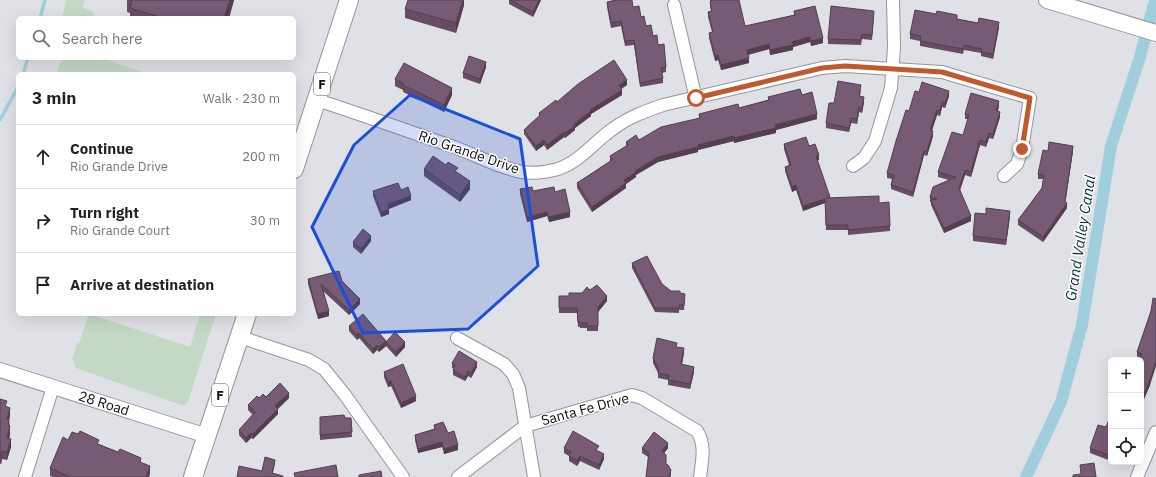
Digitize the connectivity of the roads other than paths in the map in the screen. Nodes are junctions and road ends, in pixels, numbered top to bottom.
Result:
1 (349, 0) edge
2 (893, 0) edge
3 (1047, 0) edge
4 (674, 5) dead end
5 (1156, 33) edge
6 (892, 68) junction
7 (696, 98) junction
8 (317, 100) junction
9 (296, 163) edge
10 (853, 166) dead end
11 (1004, 176) dead end
12 (246, 316) edge
13 (240, 337) junction
14 (457, 338) dead end
15 (0, 370) edge
16 (53, 386) junction
17 (524, 426) junction
18 (1156, 432) edge
19 (207, 436) junction
20 (1151, 460) edge
21 (25, 477) edge
22 (193, 477) edge
23 (403, 477) edge
24 (458, 477) edge
25 (534, 477) edge
26 (700, 477) edge
27 (1137, 477) edge

1 - 8 main road, F
2 - 6 street
3 - 5 main road
4 - 7 street
6 - 7 street, Rio Grande Drive
6 - 10 street
6 - 11 street, Rio Grande Drive
7 - 8 street, Rio Grande Drive
8 - 9 main road, F
12 - 13 main road, F
13 - 19 main road, F
13 - 23 street
14 - 17 street
15 - 16 street, 28 Road
16 - 19 street, 28 Road
16 - 21 street
17 - 24 street, Santa Fe Drive
17 - 25 street
17 - 26 street, Santa Fe Drive
18 - 20 street
19 - 22 main road, F
20 - 27 street

